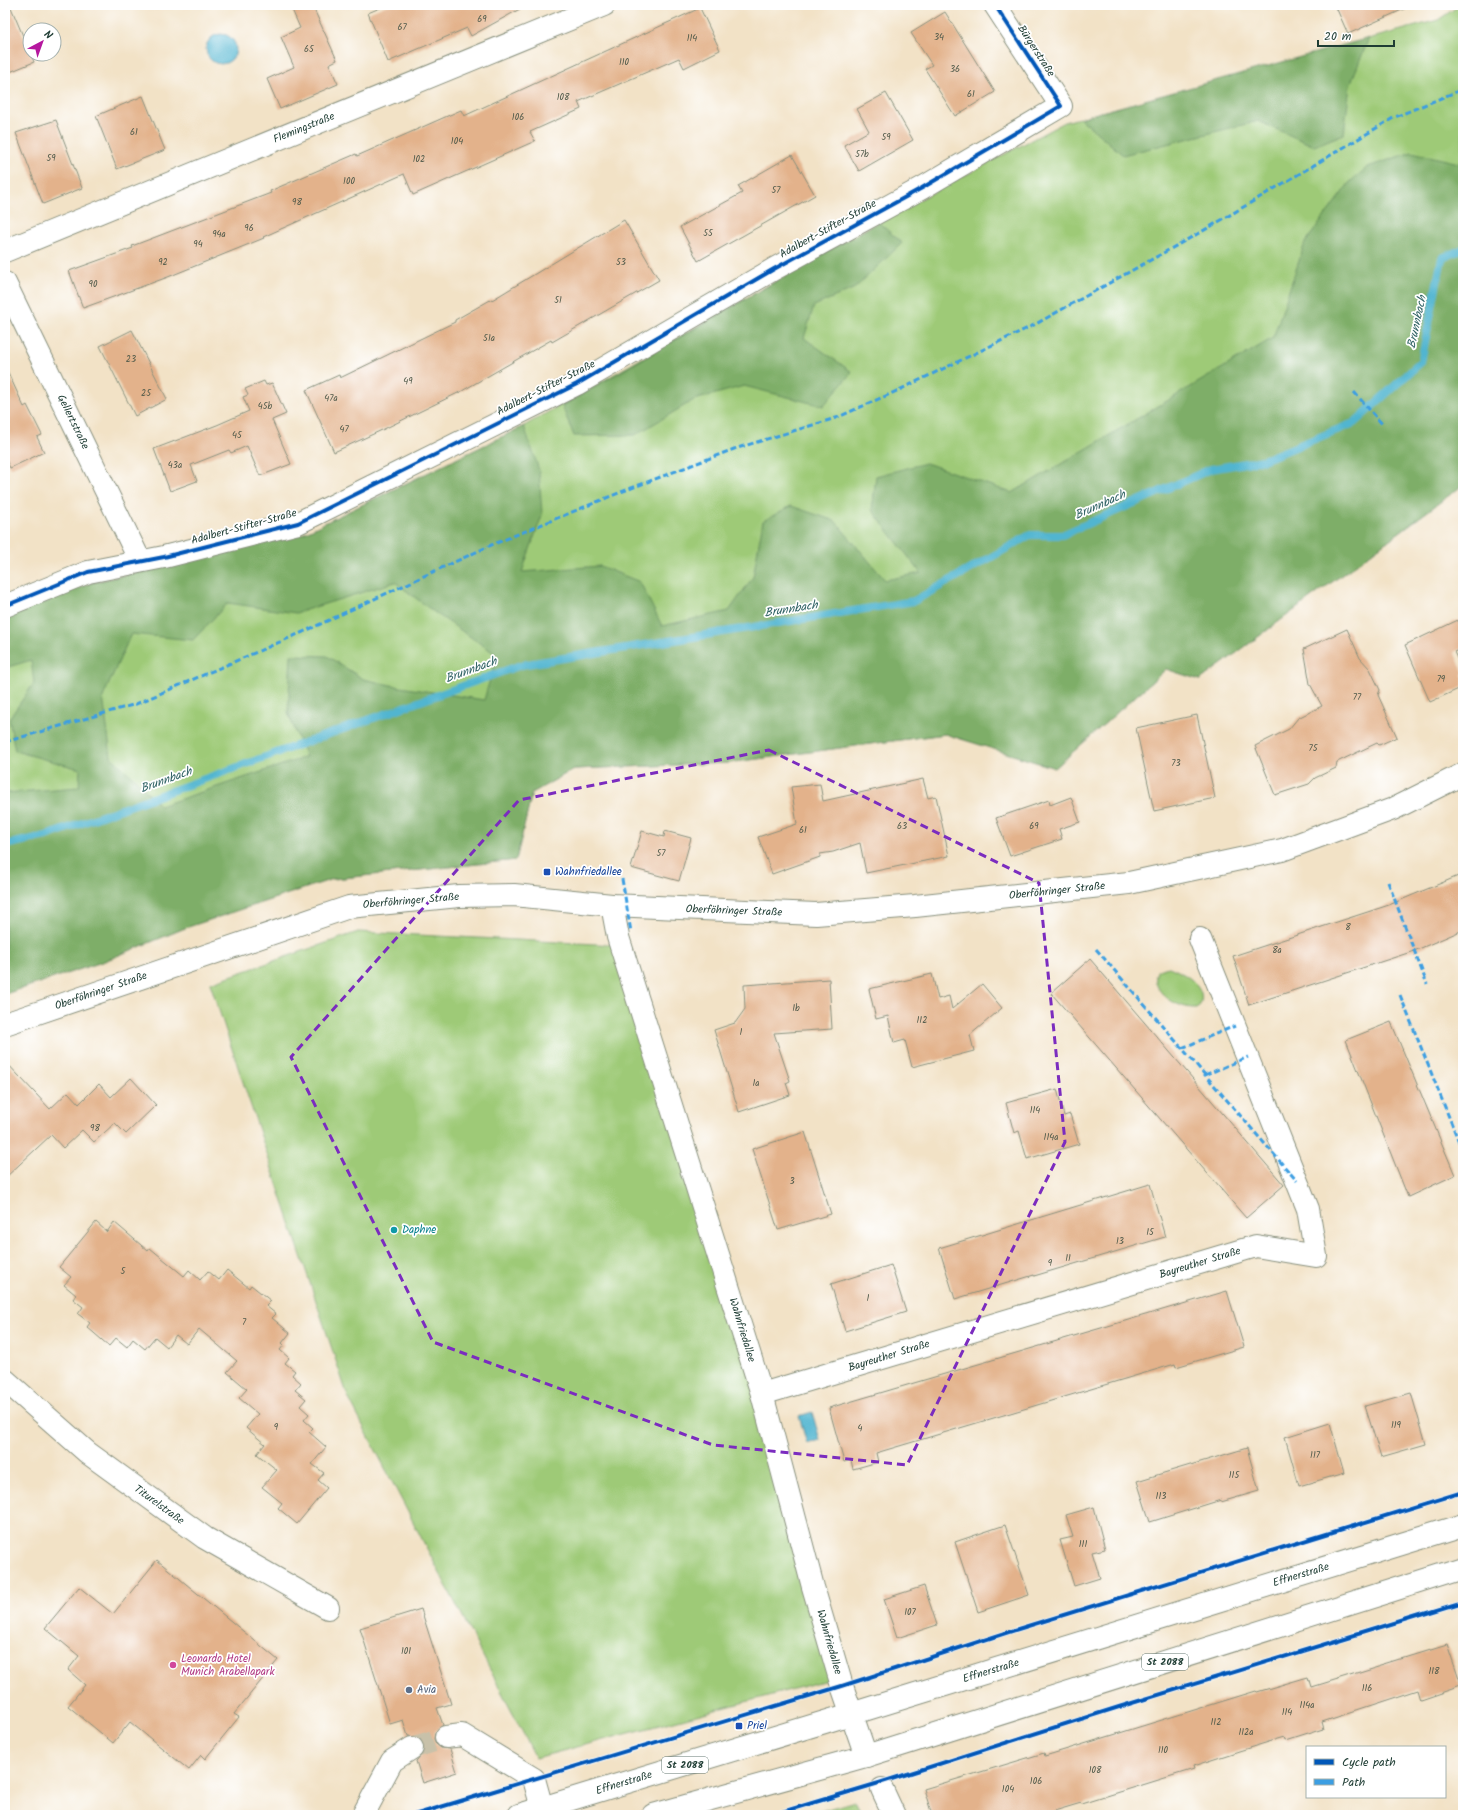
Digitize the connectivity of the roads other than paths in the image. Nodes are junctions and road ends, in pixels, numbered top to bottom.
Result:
1 (604, 5) edge
2 (995, 5) edge
3 (1061, 106) joint
4 (5, 251) edge
5 (5, 283) edge
6 (140, 561) junction
7 (5, 606) edge
8 (1463, 774) edge
9 (612, 905) junction
10 (1200, 939) dead end
11 (5, 1024) edge
12 (5, 1380) edge
13 (762, 1394) junction
14 (1461, 1526) edge
15 (1463, 1568) edge
16 (328, 1608) dead end
17 (852, 1714) junction
18 (446, 1737) tunnel mouth
19 (412, 1748) tunnel mouth
20 (866, 1756) junction
21 (882, 1789) dead end
22 (542, 1808) junction
23 (363, 1815) edge
24 (519, 1815) edge
25 (653, 1815) edge
26 (894, 1815) edge

1 - 4 street, Flemingstraße
2 - 3 street, Bürgerstraße
3 - 6 street, Adalbert-Stifter-Straße
5 - 6 street, Gellertstraße
6 - 7 street, Adalbert-Stifter-Straße
8 - 9 street, Oberföhringer Straße
9 - 11 street, Oberföhringer Straße
9 - 13 street, Wahnfriedallee
10 - 13 street, Bayreuther Straße
12 - 16 street, Titurelstraße
13 - 17 street, Wahnfriedallee
14 - 17 street, Effnerstraße
15 - 20 street, St 2088
17 - 20 street, Wahnfriedallee
17 - 22 street, Effnerstraße / St 2088
18 - 22 street
19 - 23 street
20 - 25 street, St 2088
21 - 26 street
22 - 24 street, Effnerstraße / St 2088

